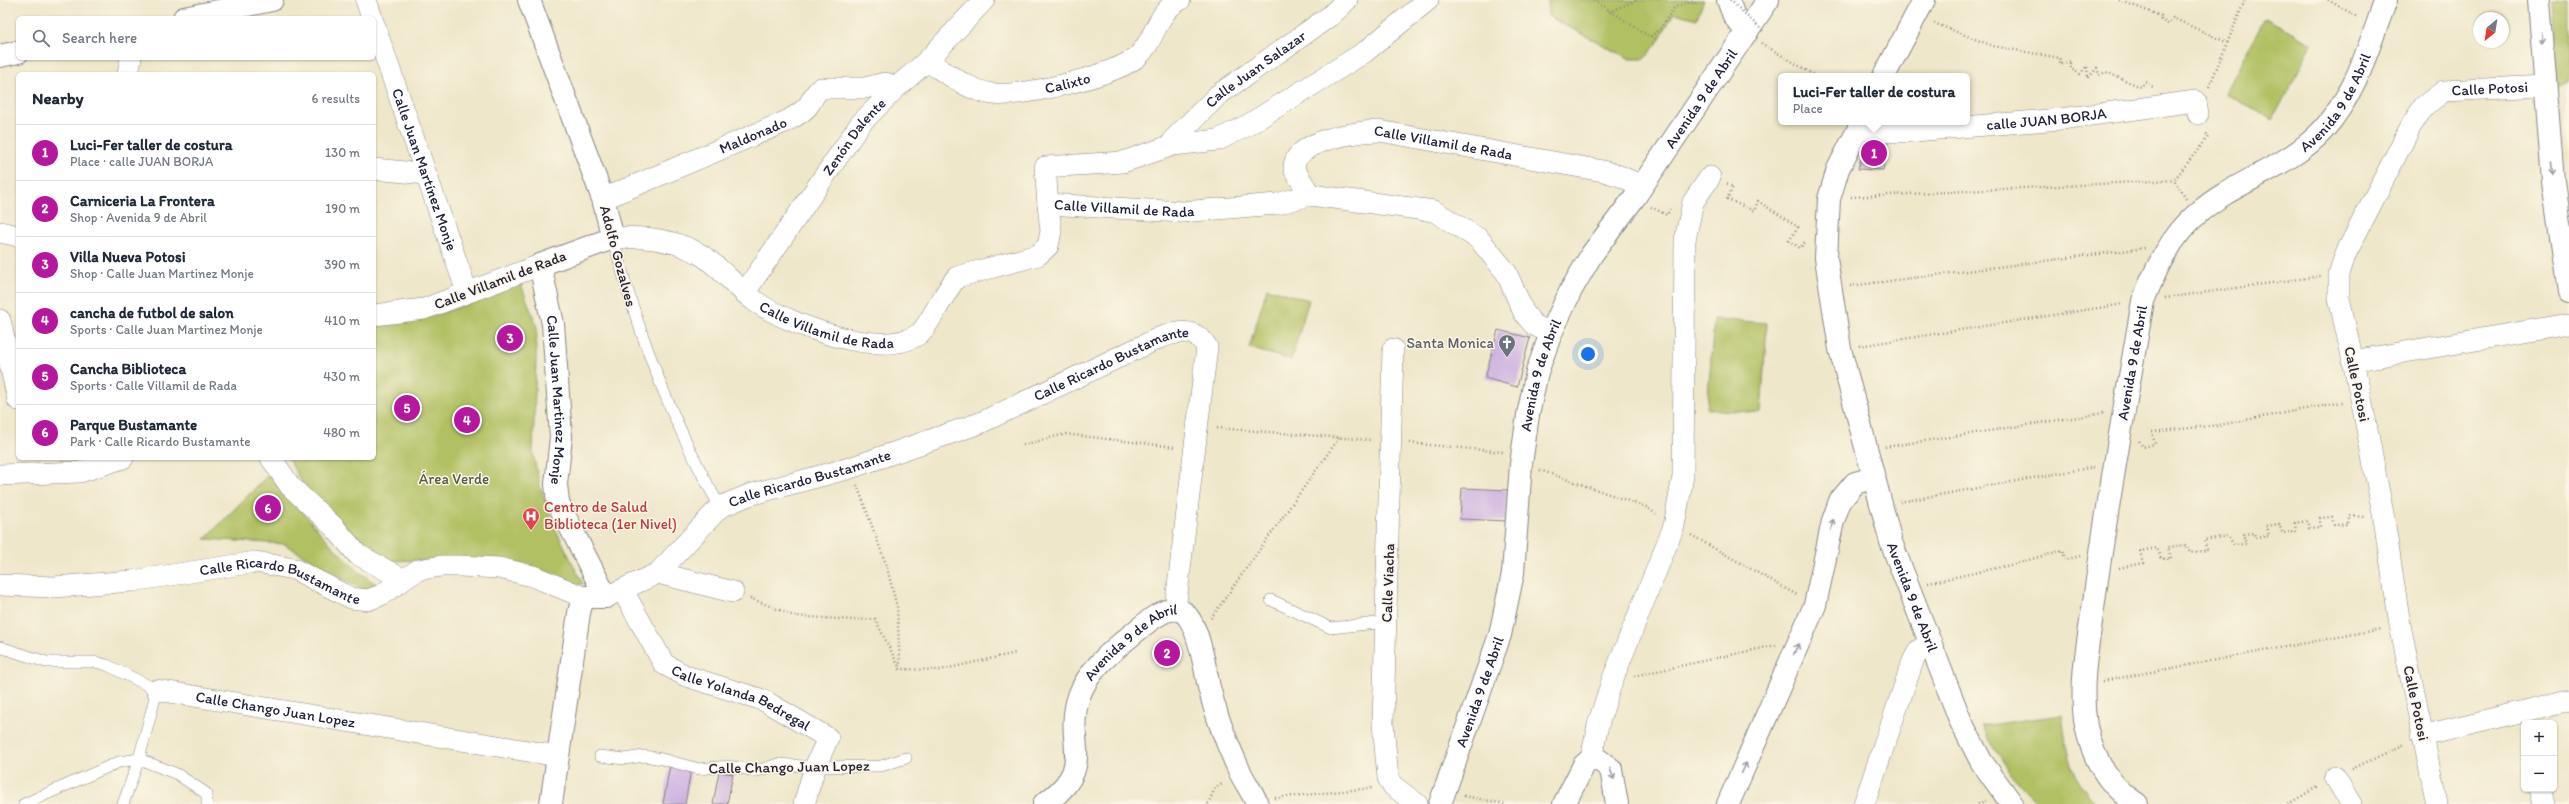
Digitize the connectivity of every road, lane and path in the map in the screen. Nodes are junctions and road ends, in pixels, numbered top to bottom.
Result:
1 (366, 0) edge
2 (529, 0) edge
3 (984, 0) edge
4 (1180, 0) edge
5 (1347, 0) edge
6 (1428, 0) edge
7 (1594, 0) edge
8 (1637, 0) edge
9 (1694, 0) edge
10 (1729, 0) edge
11 (1768, 0) edge
12 (2119, 0) edge
13 (2328, 0) edge
14 (2386, 0) edge
15 (2539, 0) edge
16 (262, 1) edge
17 (1920, 8) edge
18 (1609, 12) junction
19 (193, 16) edge
20 (371, 16) edge
21 (2376, 28) junction
22 (376, 30) edge
23 (1756, 32) junction
24 (2228, 43) dead end
25 (16, 52) edge
26 (0, 56) edge
27 (131, 60) edge
28 (927, 61) junction
29 (128, 72) edge
30 (1811, 73) edge
31 (1886, 73) edge
32 (2545, 86) junction
33 (897, 87) junction
34 (2160, 90) dead end
35 (2198, 114) dead end
36 (1861, 126) edge
37 (1173, 145) junction
38 (376, 169) edge
39 (426, 174) junction
40 (1710, 177) joint
41 (2174, 180) dead end
42 (1642, 186) junction
43 (1310, 195) junction
44 (1830, 198) junction
45 (603, 199) junction
46 (1048, 204) junction
47 (0, 232) edge
48 (16, 236) edge
49 (613, 238) junction
50 (2171, 244) junction
51 (1826, 258) junction
52 (540, 265) junction
53 (2339, 274) junction
54 (1830, 289) junction
55 (2569, 291) edge
56 (467, 292) junction
57 (745, 292) junction
58 (2143, 301) junction
59 (376, 315) edge
60 (0, 320) edge
61 (2569, 324) edge
62 (1551, 333) junction
63 (13, 348) edge
64 (1394, 349) dead end
65 (1840, 349) junction
66 (2352, 361) junction
67 (16, 379) edge
68 (2361, 398) junction
69 (2125, 410) junction
70 (1196, 426) junction
71 (2122, 432) junction
72 (1339, 438) junction
73 (1392, 441) junction
74 (1023, 445) dead end
75 (1193, 449) junction
76 (1867, 450) junction
77 (1523, 454) junction
78 (117, 460) edge
79 (272, 460) edge
80 (2116, 463) junction
81 (37, 466) edge
82 (850, 468) junction
83 (0, 475) edge
84 (1873, 478) junction
85 (1880, 505) junction
86 (720, 507) junction
87 (2384, 519) junction
88 (2084, 554) dead end
89 (2098, 572) junction
90 (658, 573) junction
91 (402, 579) junction
92 (0, 585) edge
93 (1908, 587) junction
94 (733, 592) joint
95 (615, 594) junction
96 (583, 597) junction
97 (1271, 600) dead end
98 (1175, 610) junction
99 (1386, 622) junction
100 (2400, 625) junction
101 (1198, 636) junction
102 (1800, 640) junction
103 (1931, 642) junction
104 (0, 647) edge
105 (1016, 653) dead end
106 (900, 669) junction
107 (1612, 681) junction
108 (2083, 685) junction
109 (157, 690) junction
110 (2569, 700) edge
111 (2523, 717) edge
112 (2422, 736) junction
113 (558, 756) junction
114 (600, 756) dead end
115 (906, 758) dead end
116 (139, 759) junction
117 (1591, 759) junction
118 (815, 767) junction
119 (1240, 772) junction
120 (2335, 777) dead end
121 (2541, 792) edge
122 (24, 804) edge
123 (123, 804) edge
124 (207, 804) edge
125 (551, 804) edge
126 (804, 804) edge
127 (1044, 804) edge
128 (1208, 804) edge
129 (1257, 804) edge
130 (1417, 804) edge
131 (1440, 804) edge
132 (1564, 804) edge
133 (1616, 804) edge
134 (1728, 804) edge
135 (1864, 804) edge
136 (2012, 804) edge
137 (2137, 804) edge
138 (2351, 804) edge
139 (2437, 804) edge
140 (2544, 804) edge

1 - 20 street
2 - 45 main road, Adolfo Gozalves
3 - 28 street, Zenón Dalente
4 - 28 street, Calixto
5 - 37 street, Calle Juan Salazar
6 - 37 street
7 - 18 path
8 - 18 path
9 - 18 path
10 - 23 path, bridge
10 - 23 main road
11 - 23 main road, Avenida 9 de Abril
12 - 24 path
13 - 21 path
14 - 21 main road, Avenida 9 de Abril
15 -> 32 main road
16 - 19 main road
17 - 31 main road
17 - 34 path
21 - 50 main road, Avenida 9 de Abril
22 - 39 street, Calle Juan Martínez Monje
23 - 30 path
23 - 42 main road, Avenida 9 de Abril
25 - 26 main road
27 - 29 street
28 - 33 street, Zenón Dalente
32 - 53 street, Calle Potosi
32 -> 55 main road
33 - 45 street, Maldonado
33 - 57 street, Zenón Dalente
35 - 36 street, calle JUAN BORJA
36 - 44 main road, Avenida 9 de Abril
37 - 46 street
38 - 39 street
39 - 56 street, Calle Juan Martínez Monje
40 - 51 path
40 - 107 street
41 - 44 path
42 - 43 street, Calle Villamil de Rada
42 - 62 main road, Avenida 9 de Abril
43 - 46 street, Calle Villamil de Rada
43 - 62 street
44 - 51 main road, Avenida 9 de Abril
45 - 49 main road, Adolfo Gozalves
46 - 57 street, Calle Villamil de Rada
47 - 48 street
49 - 52 main road, Calle Villamil de Rada
49 - 57 street, Calle Villamil de Rada
49 - 86 lane, Adolfo Gozalves
50 - 54 path
50 - 58 main road, Avenida 9 de Abril
51 - 54 main road, Avenida 9 de Abril
52 - 56 street, Calle Villamil de Rada
52 - 95 main road, Calle Juan Martinez Monje
53 - 58 path
53 - 66 street, Calle Potosi
54 - 65 main road, Avenida 9 de Abril
56 - 59 street, Calle Villamil de Rada
58 - 65 path
58 - 69 main road, Avenida 9 de Abril
60 - 63 street
61 - 66 street
62 - 77 main road, Avenida 9 de Abril
63 - 67 street
64 - 73 street, Calle Viacha
65 - 76 main road, Avenida 9 de Abril
66 - 68 street, Calle Potosi
68 - 71 path
68 - 87 street, Calle Potosi
69 - 71 main road, Avenida 9 de Abril
69 - 76 path
70 - 72 path
70 - 75 street
70 - 82 street, Calle Ricardo Bustamante
71 - 80 main road, Avenida 9 de Abril
72 - 73 path
72 - 101 path
73 - 77 path
73 - 99 street, Calle Viacha
74 - 75 path
75 - 98 street
76 - 84 main road, Avenida 9 de Abril
77 - 131 main road, Avenida 9 de Abril
78 - 81 street
79 - 91 street
80 - 85 path
80 - 89 main road, Avenida 9 de Abril
81 - 83 street
82 - 86 street, Calle Ricardo Bustamante
82 - 106 path
84 - 85 main road, Avenida 9 de Abril
102 -> 84 main road
85 - 93 main road, Avenida 9 de Abril
86 - 90 street, Calle Ricardo Bustamante
87 - 89 path
87 - 100 street, Calle Potosi
88 - 93 path
89 - 108 main road, Avenida 9 de Abril
90 - 94 street
90 - 95 street, Calle Ricardo Bustamante
91 - 92 street, Calle Ricardo Bustamante
91 - 96 street, Calle Ricardo Bustamante
93 - 103 main road, Avenida 9 de Abril
94 - 106 path
95 - 96 main road, Calle Ricardo Bustamante
95 - 118 street, Calle Yolanda Bedregal
96 - 113 main road
97 - 99 lane
98 - 101 main road, Avenida 9 de Abril
98 - 127 main road, Avenida 9 de Abril
99 - 130 street, Calle Viacha
100 - 108 path
100 - 112 street, Calle Potosi
101 - 119 main road, Avenida 9 de Abril
102 - 107 path
134 -> 102 main road
103 - 135 street
103 - 136 main road, Avenida 9 de Abril
104 - 109 lane, Calle Chango Juan Lopez
105 - 106 path
107 - 117 street
108 - 137 main road, Avenida 9 de Abril
109 - 113 street, Calle Chango Juan Lopez
109 - 116 lane
110 - 111 street
111 - 112 street
112 - 139 street, Calle Potosi
113 - 125 main road
114 - 118 lane, Calle Chango Juan Lopez
115 - 118 lane, Calle Chango Juan Lopez
116 - 122 lane
116 - 123 lane
116 - 124 lane
117 - 132 main road
117 -> 133 main road
118 - 126 street
119 - 128 path
119 - 129 main road, Avenida 9 de Abril
120 - 138 street
121 - 140 street

